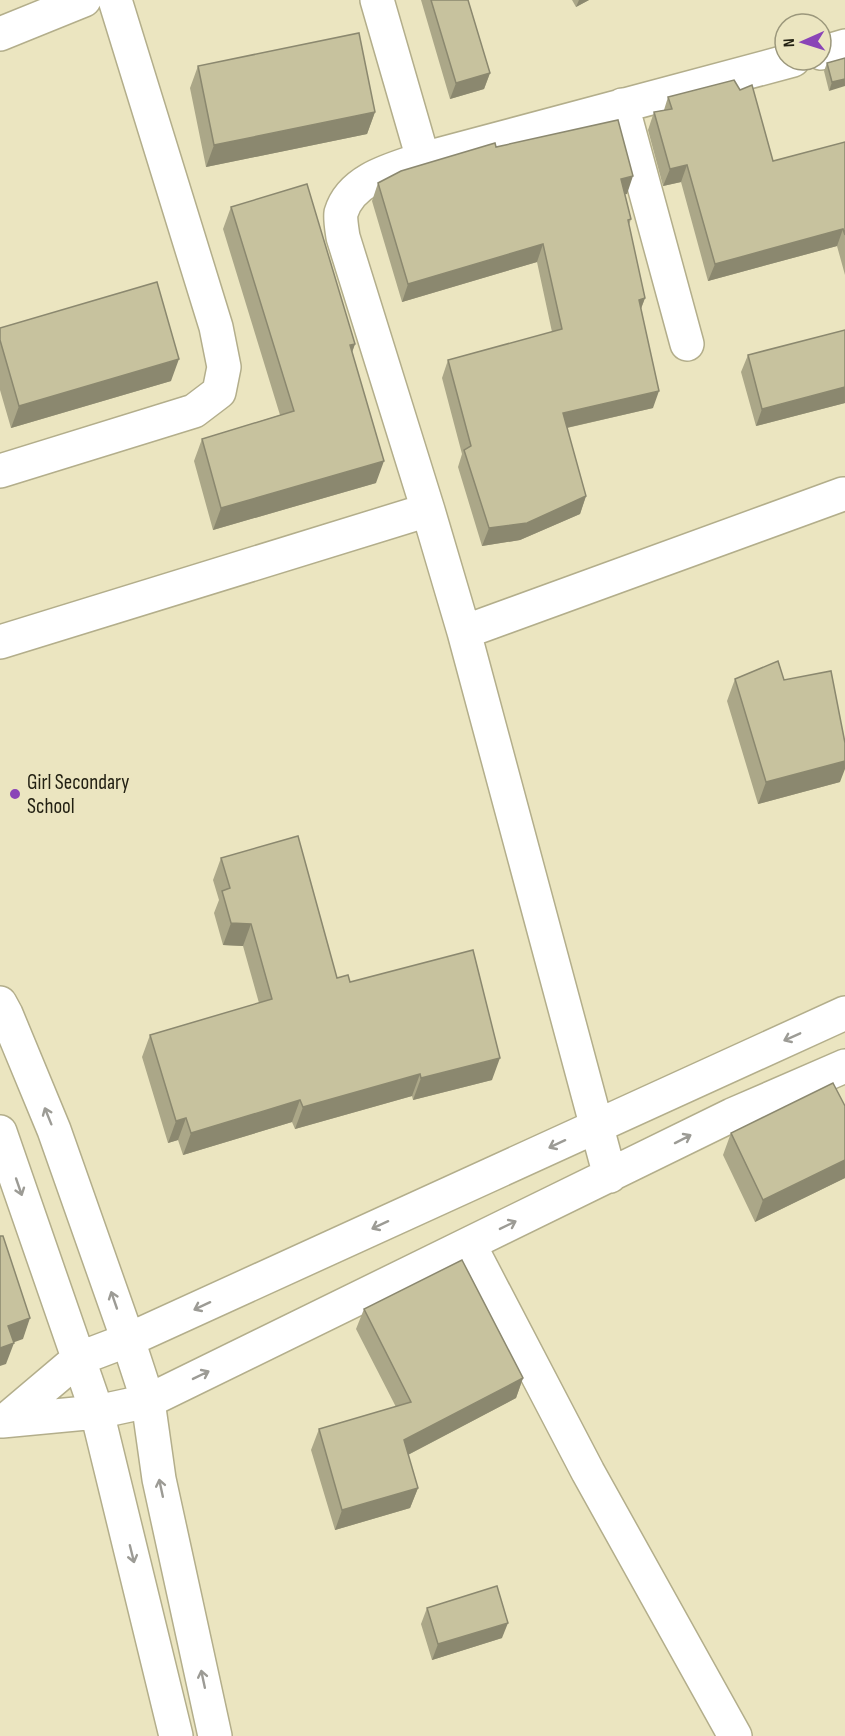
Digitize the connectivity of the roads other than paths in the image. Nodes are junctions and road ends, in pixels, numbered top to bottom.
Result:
1 (84, 0) edge
2 (115, 0) edge
3 (377, 0) edge
4 (0, 34) edge
5 (773, 65) edge
6 (622, 105) junction
7 (423, 159) junction
8 (687, 344) dead end
9 (0, 471) edge
10 (843, 494) dead end
11 (428, 510) junction
12 (464, 632) junction
13 (0, 642) edge
14 (0, 1003) edge
15 (845, 1013) edge
16 (845, 1066) edge
17 (597, 1126) junction
18 (0, 1132) edge
19 (610, 1176) junction
20 (470, 1244) junction
21 (129, 1340) junction
22 (78, 1359) junction
23 (148, 1401) junction
24 (97, 1412) junction
25 (3, 1421) edge
26 (176, 1736) edge
27 (215, 1736) edge
28 (735, 1736) edge

1 - 4 street
2 - 9 street
3 - 7 street
5 - 6 street
6 - 7 street
6 - 8 street
7 - 11 street
10 - 12 street
11 - 12 street
11 - 13 street
12 - 17 street
21 -> 14 street
15 -> 17 street
19 -> 16 street
17 - 19 street
17 -> 21 street
18 -> 22 street
20 -> 19 street
23 -> 20 street
20 - 28 street
21 - 22 street
21 - 23 street
22 - 24 street
22 - 25 street
23 - 24 street
27 -> 23 street
24 - 25 street
24 -> 26 street

